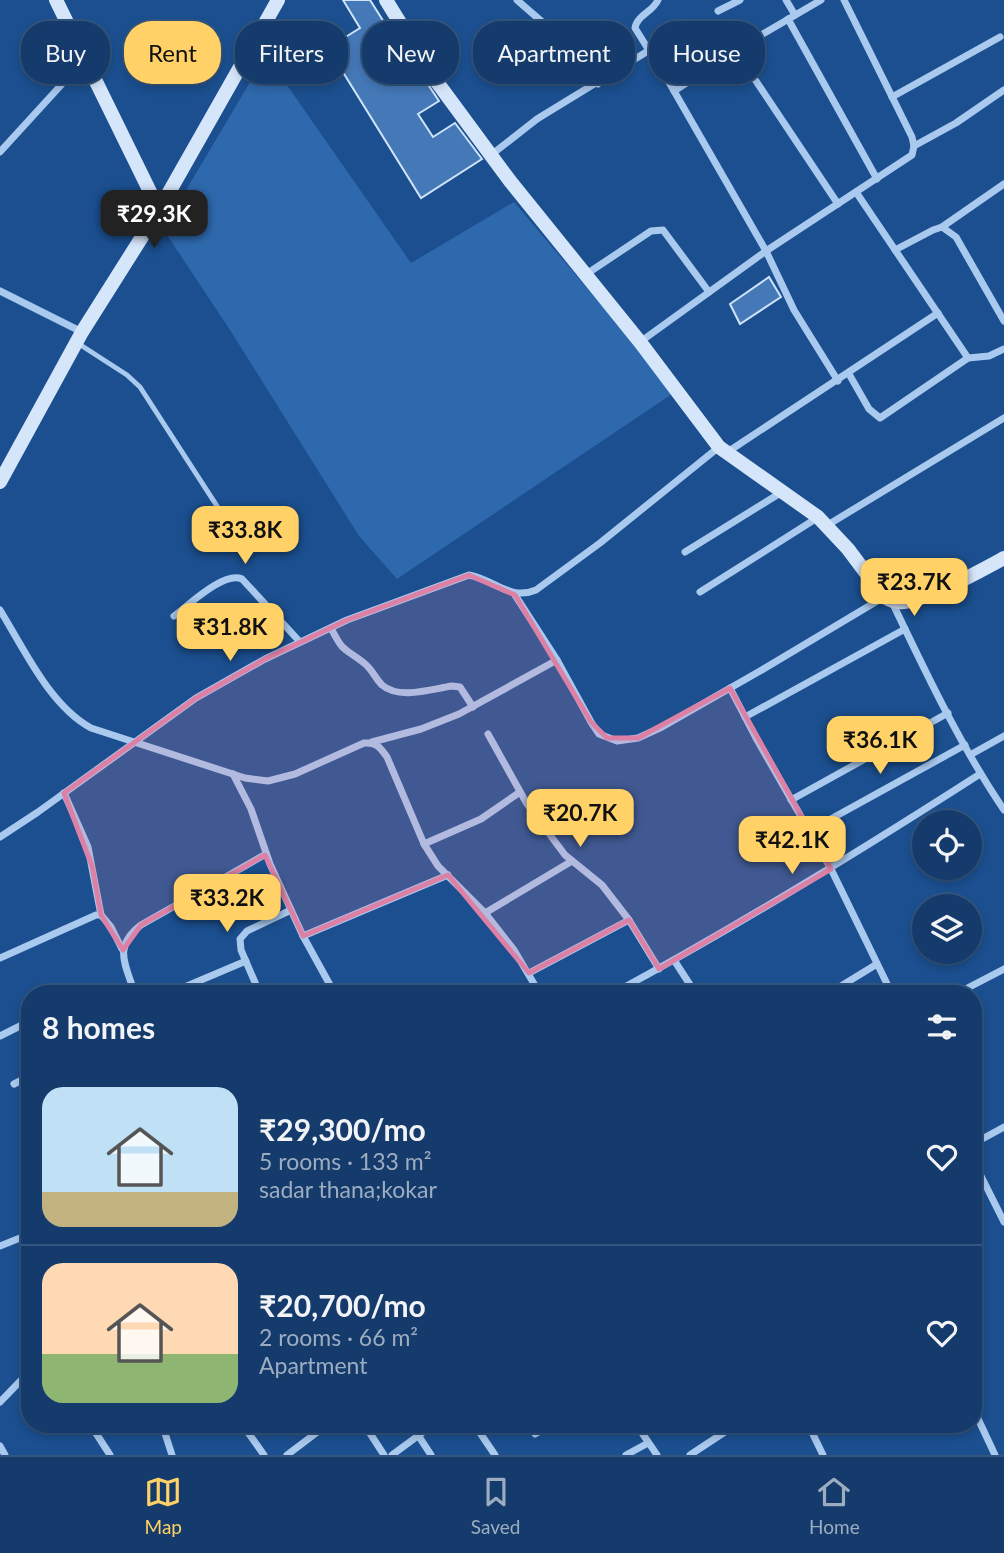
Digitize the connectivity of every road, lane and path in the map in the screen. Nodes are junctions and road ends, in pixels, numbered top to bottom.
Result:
1 (56, 0) edge
2 (278, 0) edge
3 (386, 0) edge
4 (517, 0) edge
5 (658, 0) edge
6 (740, 0) edge
7 (786, 0) edge
8 (821, 0) edge
9 (844, 0) edge
10 (718, 11) dead end
11 (791, 17) junction
12 (66, 21) edge
13 (541, 21) edge
14 (765, 33) edge
15 (1000, 37) dead end
16 (648, 51) junction
17 (635, 60) edge
18 (62, 84) edge
19 (96, 84) edge
20 (598, 84) edge
21 (685, 84) edge
22 (758, 84) edge
23 (1004, 90) edge
24 (674, 91) junction
25 (892, 97) junction
26 (914, 146) junction
27 (0, 152) edge
28 (491, 155) junction
29 (877, 179) junction
30 (1004, 184) edge
31 (856, 192) junction
32 (838, 204) junction
33 (159, 210) junction
34 (942, 227) junction
35 (895, 250) junction
36 (766, 251) junction
37 (585, 275) junction
38 (0, 291) edge
39 (709, 292) junction
40 (1004, 303) edge
41 (996, 308) junction
42 (938, 313) junction
43 (1004, 321) edge
44 (79, 337) junction
45 (640, 342) junction
46 (1004, 349) edge
47 (968, 358) junction
48 (849, 374) junction
49 (838, 381) junction
50 (1004, 418) edge
51 (723, 450) junction
52 (0, 482) edge
53 (782, 492) junction
54 (226, 520) dead end
55 (822, 522) junction
56 (685, 552) dead end
57 (1004, 558) edge
58 (700, 592) dead end
59 (514, 594) junction
60 (888, 600) junction
61 (0, 610) edge
62 (174, 617) dead end
63 (331, 628) junction
64 (905, 629) junction
65 (300, 642) junction
66 (557, 660) junction
67 (730, 688) junction
68 (473, 707) junction
69 (948, 713) junction
70 (745, 717) junction
71 (488, 734) dead end
72 (1004, 736) edge
73 (136, 742) junction
74 (372, 742) junction
75 (965, 745) junction
76 (970, 755) junction
77 (233, 774) junction
78 (980, 774) junction
79 (520, 792) junction
80 (65, 793) junction
81 (791, 800) junction
82 (1004, 810) edge
83 (809, 831) junction
84 (0, 836) edge
85 (424, 844) junction
86 (266, 854) junction
87 (572, 861) junction
88 (831, 869) junction
89 (448, 875) junction
90 (291, 910) junction
91 (485, 913) junction
92 (101, 915) junction
93 (629, 920) junction
94 (303, 936) junction
95 (123, 950) junction
96 (0, 958) edge
97 (674, 960) junction
98 (246, 961) junction
99 (877, 964) junction
100 (659, 969) junction
101 (1004, 969) edge
102 (529, 973) junction
103 (133, 985) edge
104 (189, 985) edge
105 (256, 985) edge
106 (330, 985) edge
107 (535, 985) edge
108 (629, 985) edge
109 (690, 985) edge
110 (843, 985) edge
111 (888, 985) edge
112 (973, 985) edge
113 (21, 1026) edge
114 (0, 1036) edge
115 (21, 1080) edge
116 (14, 1084) dead end
117 (1004, 1127) edge
118 (982, 1139) edge
119 (982, 1178) edge
120 (1004, 1222) edge
121 (21, 1238) edge
122 (0, 1246) edge
123 (21, 1380) edge
124 (0, 1402) edge
125 (982, 1427) edge
126 (96, 1433) edge
127 (165, 1433) edge
128 (248, 1433) edge
129 (316, 1433) edge
130 (370, 1433) edge
131 (421, 1433) edge
132 (480, 1433) edge
133 (642, 1433) edge
134 (723, 1433) edge
135 (812, 1433) edge
136 (418, 1435) junction
137 (648, 1443) junction
138 (0, 1446) edge
139 (5, 1455) edge
140 (110, 1455) edge
141 (172, 1455) edge
142 (264, 1455) edge
143 (287, 1455) edge
144 (384, 1455) edge
145 (392, 1455) edge
146 (431, 1455) edge
147 (495, 1455) edge
148 (626, 1455) edge
149 (657, 1455) edge
150 (690, 1455) edge
151 (823, 1455) edge
152 (995, 1455) edge

1 - 12 street
2 - 33 street
3 - 28 street
4 - 13 street
5 - 16 street
6 - 10 street
7 - 11 street
8 - 11 street
9 - 25 street
11 - 14 street
11 - 29 street
15 - 25 street
16 - 17 street
16 - 24 street
18 - 27 street
19 - 33 street
20 - 28 street
21 - 24 street
22 - 32 street
23 - 26 street
24 - 36 street
25 - 26 street
26 - 29 street
28 - 37 street
29 - 31 street
30 - 34 street
31 - 32 street
31 - 35 street
32 - 36 street
33 - 44 street
34 - 35 street
34 - 41 street
35 - 42 street
36 - 39 street
36 - 49 street
37 - 39 street
37 - 45 street
38 - 44 street
39 - 45 street
40 - 41 street
41 - 43 street
42 - 47 street
42 - 48 street
44 - 52 street
44 - 54 lane
45 - 51 street
46 - 47 street
47 - 48 street
48 - 49 street
49 - 51 street
50 - 55 street
51 - 53 street
51 - 59 street
53 - 55 street
53 - 56 street
55 - 58 street
55 - 60 street
57 - 60 street
59 - 63 street
59 - 66 street
60 - 64 street
60 - 67 street
61 - 73 street
62 - 65 street
63 - 65 street
63 - 68 street
64 - 69 street
64 - 70 street
65 - 73 street
66 - 67 street
66 - 68 street
67 - 70 street
68 - 74 street
69 - 75 street
69 - 81 street
70 - 81 street
71 - 79 street
72 - 76 street
73 - 77 street
73 - 80 street
74 - 77 street
74 - 85 street
75 - 76 street
75 - 83 street
76 - 78 street
77 - 86 street
78 - 82 street
78 - 88 street
79 - 85 street
79 - 87 street
80 - 84 street
80 - 92 street
81 - 83 street
83 - 88 street
85 - 89 street
86 - 90 street
86 - 95 street
87 - 91 street
87 - 93 street
88 - 97 street
88 - 99 street
89 - 91 street
89 - 94 street
90 - 94 street
90 - 98 street
91 - 102 street
92 - 95 street
92 - 96 street
93 - 100 street
93 - 102 street
94 - 106 street
95 - 103 street
97 - 100 street
97 - 109 street
98 - 104 street
98 - 105 street
99 - 110 street
99 - 111 street
100 - 108 street
101 - 112 street
102 - 107 street
113 - 114 street
115 - 116 street
117 - 118 street
119 - 120 street
121 - 122 street
123 - 124 street
125 - 152 street
126 - 140 street
127 - 141 street
128 - 142 street
129 - 143 street
130 - 144 street
131 - 136 street
132 - 147 street
133 - 137 street
134 - 150 street
135 - 151 street
136 - 145 street
136 - 146 street
137 - 148 street
137 - 149 street
138 - 139 street

